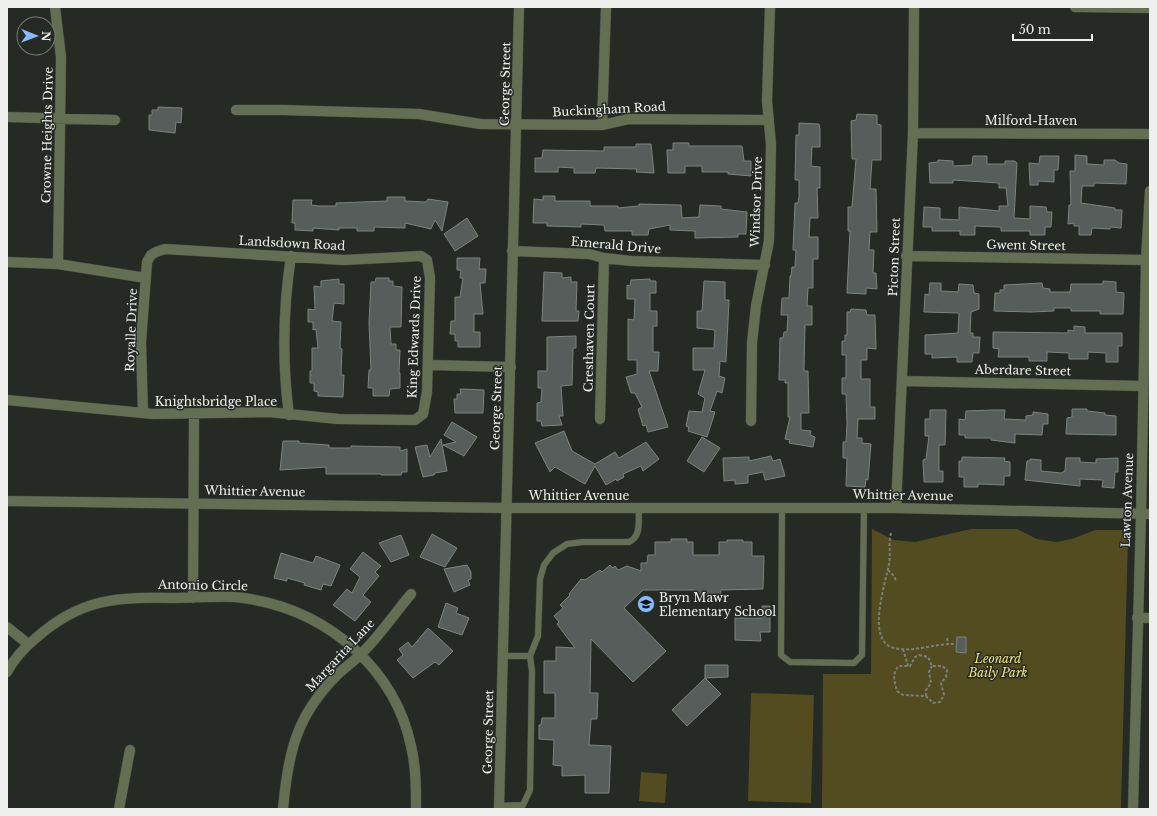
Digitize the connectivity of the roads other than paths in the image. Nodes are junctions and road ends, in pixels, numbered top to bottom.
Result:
1 (55, 7) edge
2 (520, 7) edge
3 (606, 7) edge
4 (770, 7) edge
5 (914, 7) edge
6 (1075, 7) edge
7 (1150, 8) edge
8 (236, 110) dead end
9 (7, 117) edge
10 (61, 119) junction
11 (115, 120) dead end
12 (769, 120) junction
13 (517, 125) junction
14 (602, 125) junction
15 (913, 133) junction
16 (1150, 134) edge
17 (1150, 191) edge
18 (156, 252) joint
19 (512, 252) junction
20 (291, 256) junction
21 (906, 256) junction
22 (604, 258) junction
23 (427, 260) joint
24 (1146, 260) junction
25 (7, 262) edge
26 (58, 264) junction
27 (765, 265) junction
28 (146, 278) junction
29 (428, 365) junction
30 (511, 367) junction
31 (902, 381) junction
32 (1143, 386) junction
33 (7, 400) edge
34 (143, 413) junction
35 (194, 414) junction
36 (423, 414) joint
37 (290, 415) junction
38 (600, 419) dead end
39 (751, 421) dead end
40 (7, 501) edge
41 (194, 503) junction
42 (782, 507) junction
43 (506, 508) junction
44 (638, 508) junction
45 (864, 508) junction
46 (896, 508) junction
47 (1145, 514) edge
48 (411, 594) dead end
49 (193, 598) junction
50 (1137, 618) junction
51 (1150, 618) edge
52 (7, 627) edge
53 (28, 644) junction
54 (361, 655) junction
55 (502, 656) junction
56 (530, 656) junction
57 (7, 672) edge
58 (130, 750) dead end
59 (499, 808) edge
60 (119, 809) edge
61 (283, 809) edge
62 (416, 809) edge
63 (1133, 809) edge

1 - 10 street, Crowne Heights Drive
2 - 13 street, George Street
3 - 14 street
4 - 12 street, Windsor Drive
5 - 15 street, Picton Street
6 - 7 street
8 - 13 street, Buckingham Road
9 - 10 street
10 - 11 street
10 - 26 street, Crowne Heights Drive
12 - 14 street, Buckingham Road
12 - 27 street, Windsor Drive
13 - 14 street, Buckingham Road
13 - 19 street, George Street
15 - 16 street, Milford-Haven
15 - 21 street, Picton Street
17 - 24 street, Lawton Avenue
18 - 20 street, Landsdown Road
18 - 28 street, Royalle Drive
19 - 22 street, Emerald Drive
19 - 30 street, George Street
20 - 23 street, Landsdown Road
20 - 37 street
21 - 24 street, Gwent Street
21 - 31 street, Picton Street
22 - 27 street, Emerald Drive
22 - 38 street, Cresthaven Court
23 - 29 street, King Edwards Drive
24 - 32 street, Lawton Avenue
25 - 26 street
26 - 28 street
27 - 39 street, Windsor Drive
28 - 34 street, Royalle Drive
29 - 30 street
29 - 36 street, King Edwards Drive
30 - 43 street, George Street
31 - 32 street, Aberdare Street
31 - 46 street, Picton Street
32 - 47 street, Lawton Avenue
33 - 34 street, Knightsbridge Place
34 - 35 street, Knightsbridge Place
35 - 37 street, Knightsbridge Place
35 - 41 street
36 - 37 street, Knightsbridge Place
40 - 41 street, Whittier Avenue
41 - 43 street, Whittier Avenue
41 - 49 street
42 - 44 street, Whittier Avenue
42 - 45 street, Whittier Avenue
42 - 45 lane
43 - 44 street, Whittier Avenue
43 - 55 street, George Street
44 - 56 lane
45 - 46 street, Whittier Avenue
46 - 47 street, Whittier Avenue
47 - 50 street, Lawton Avenue
48 - 54 street, Margarita Lane
49 - 53 street, Antonio Circle
49 - 54 street, Antonio Circle
50 - 51 street
50 - 63 street, Lawton Avenue
52 - 53 street
53 - 57 street, Antonio Circle
54 - 61 street, Margarita Lane
54 - 62 street, Antonio Circle
55 - 56 lane
55 - 59 street, George Street
56 - 59 lane
58 - 60 street

